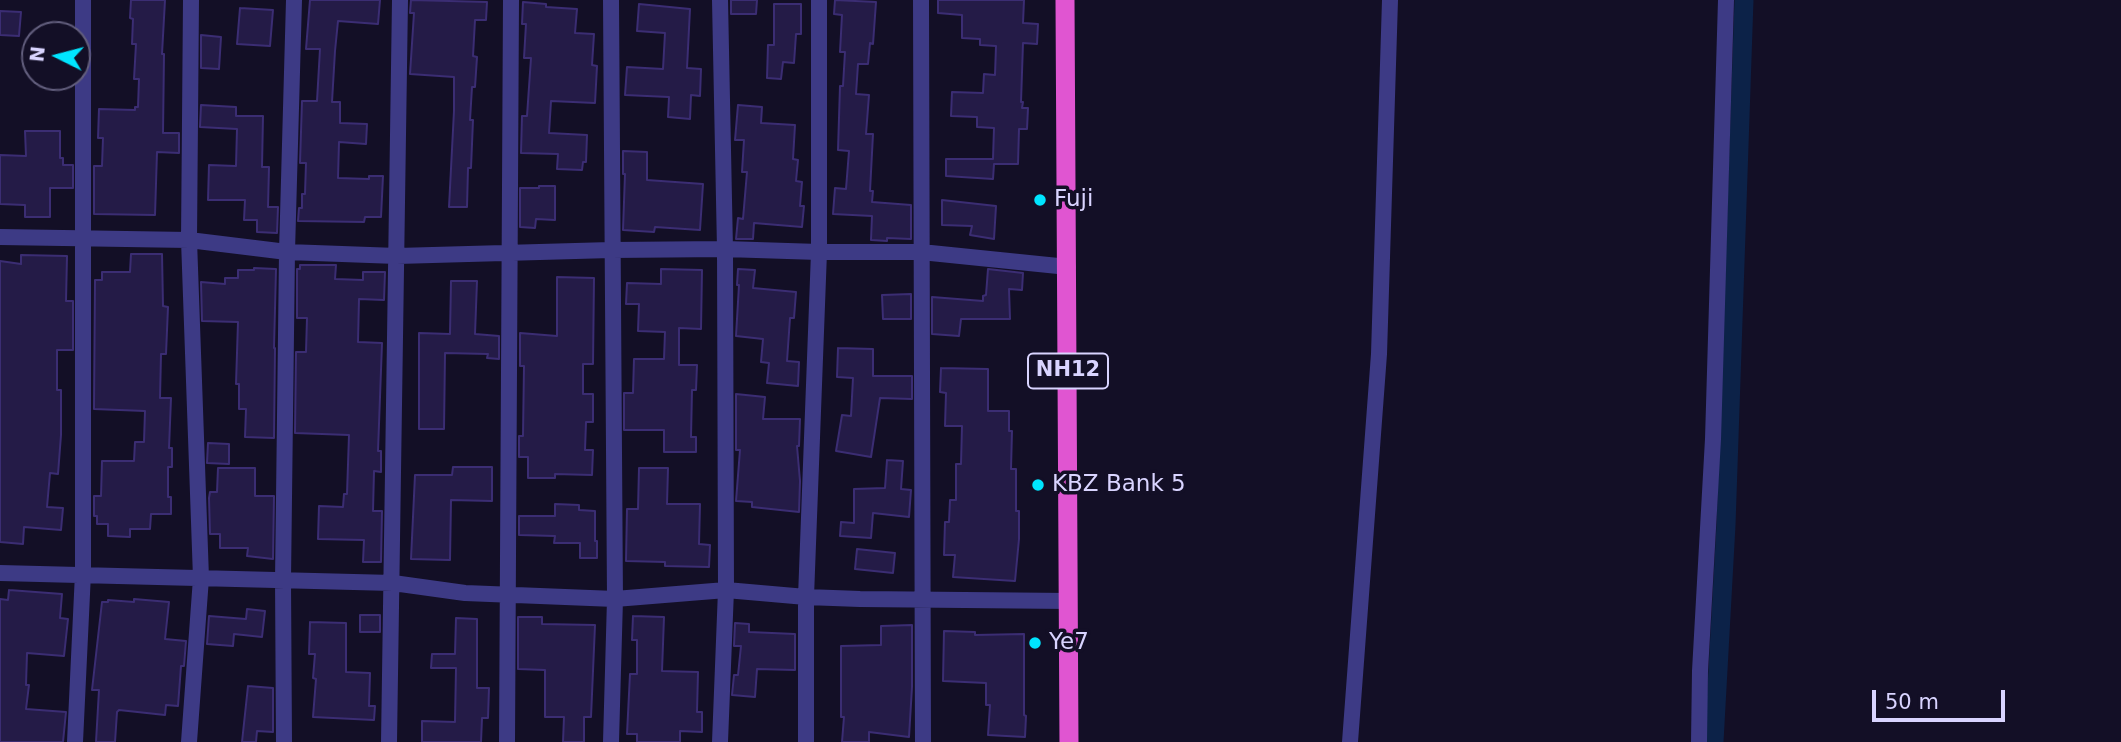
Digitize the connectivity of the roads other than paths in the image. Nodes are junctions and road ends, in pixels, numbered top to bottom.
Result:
1 (83, 0) edge
2 (191, 0) edge
3 (294, 0) edge
4 (400, 0) edge
5 (511, 0) edge
6 (611, 0) edge
7 (720, 0) edge
8 (819, 0) edge
9 (922, 0) edge
10 (1065, 0) edge
11 (1390, 0) edge
12 (1726, 0) edge
13 (0, 237) edge
14 (81, 238) junction
15 (189, 240) junction
16 (726, 249) junction
17 (611, 250) junction
18 (286, 252) junction
19 (819, 252) junction
20 (922, 252) junction
21 (509, 254) junction
22 (397, 256) junction
23 (1068, 267) junction
24 (0, 573) edge
25 (83, 573) junction
26 (201, 578) junction
27 (283, 580) junction
28 (393, 583) junction
29 (726, 590) junction
30 (508, 596) junction
31 (806, 597) junction
32 (615, 599) junction
33 (923, 599) junction
34 (1069, 601) junction
35 (75, 742) edge
36 (189, 742) edge
37 (284, 742) edge
38 (390, 742) edge
39 (507, 742) edge
40 (611, 742) edge
41 (720, 742) edge
42 (806, 742) edge
43 (923, 742) edge
44 (1069, 742) edge
45 (1350, 742) edge
46 (1699, 742) edge

1 - 14 street
2 - 15 street
3 - 18 street
4 - 22 street
5 - 21 street
6 - 17 street
7 - 16 street
8 - 19 street
9 - 20 street
10 - 23 highway, NH12
11 - 45 street
12 - 46 street
13 - 14 street
14 - 15 street
14 - 25 street
15 - 18 street
15 - 26 street
16 - 17 street
16 - 19 street
16 - 29 street
17 - 21 street
17 - 32 street
18 - 22 street
18 - 27 street
19 - 20 street
19 - 31 street
20 - 23 street
20 - 33 street
21 - 22 street
21 - 30 street
22 - 28 street
23 - 34 highway, NH12
24 - 25 street
25 - 26 street
25 - 35 street
26 - 27 street
26 - 36 street
27 - 28 street
27 - 37 street
28 - 30 street
28 - 38 street
29 - 31 street
29 - 32 street
29 - 41 street
30 - 32 street
30 - 39 street
31 - 33 street
31 - 42 street
32 - 40 street
33 - 34 street
33 - 43 street
34 - 44 highway, NH12

